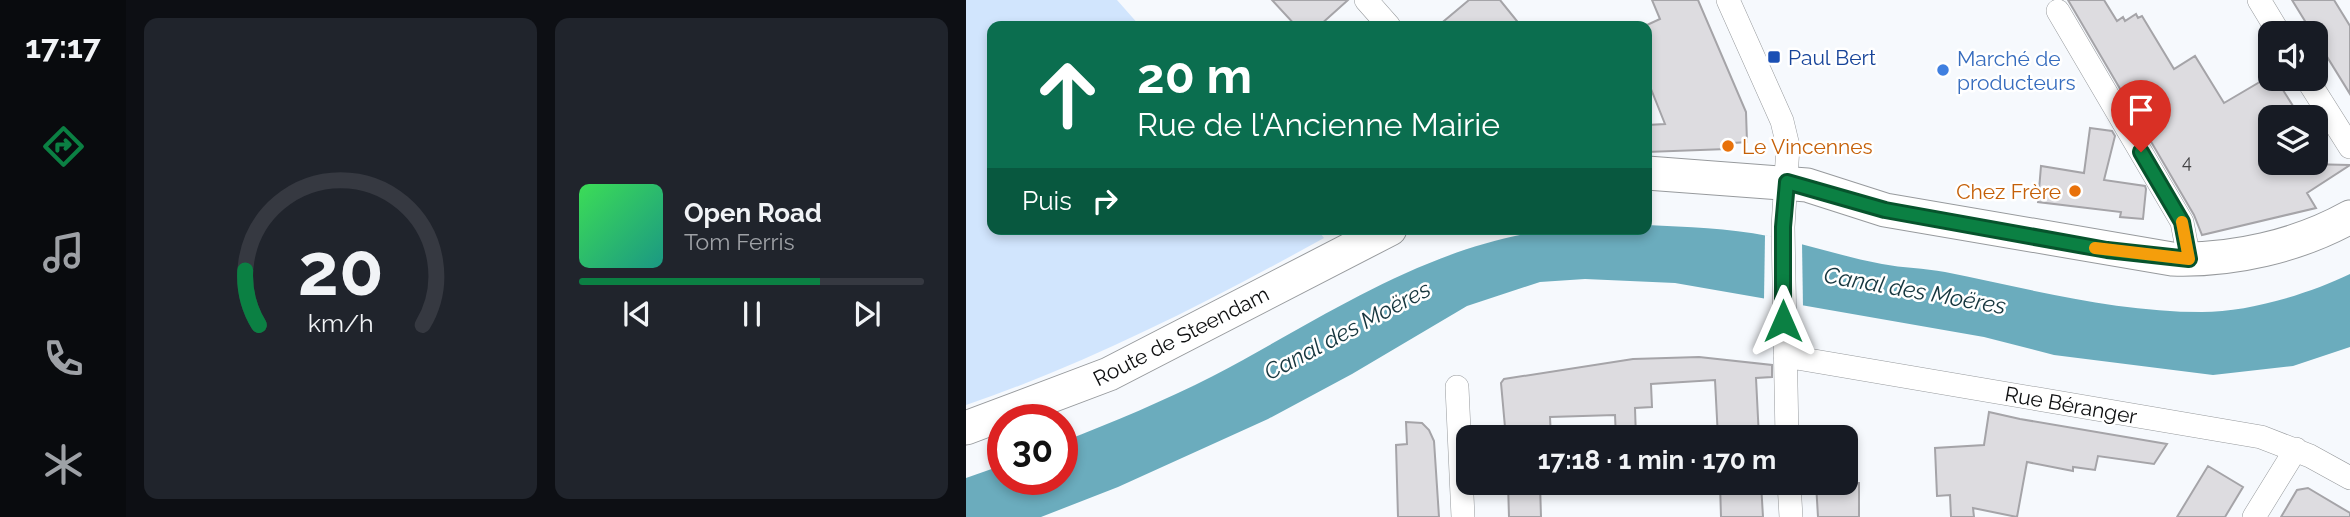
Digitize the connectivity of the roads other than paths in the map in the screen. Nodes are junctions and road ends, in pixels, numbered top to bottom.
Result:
1 (1366, 0) edge
2 (1728, 0) edge
3 (2259, 0) edge
4 (2058, 11) dead end
5 (1385, 21) edge
6 (2272, 21) edge
7 (2315, 91) edge
8 (2350, 147) edge
9 (1652, 173) edge
10 (1787, 182) junction
11 (2350, 217) edge
12 (1378, 235) edge
13 (2189, 259) junction
14 (1785, 356) junction
15 (1457, 387) dead end
16 (1787, 425) edge
17 (966, 428) edge
18 (2296, 449) junction
19 (2350, 478) edge
20 (1790, 495) edge
21 (1463, 517) edge
22 (1791, 517) edge
23 (2254, 517) edge

1 - 5 street
2 - 10 street
3 - 6 street
4 - 13 street
7 - 8 street
9 - 10 street
10 - 13 street
10 - 14 street
11 - 13 street
12 - 17 street, Route de Steendam
14 - 16 street
14 - 18 street, Rue Béranger
15 - 21 street
18 - 19 street, Rue Béranger
18 - 23 street
20 - 22 street

